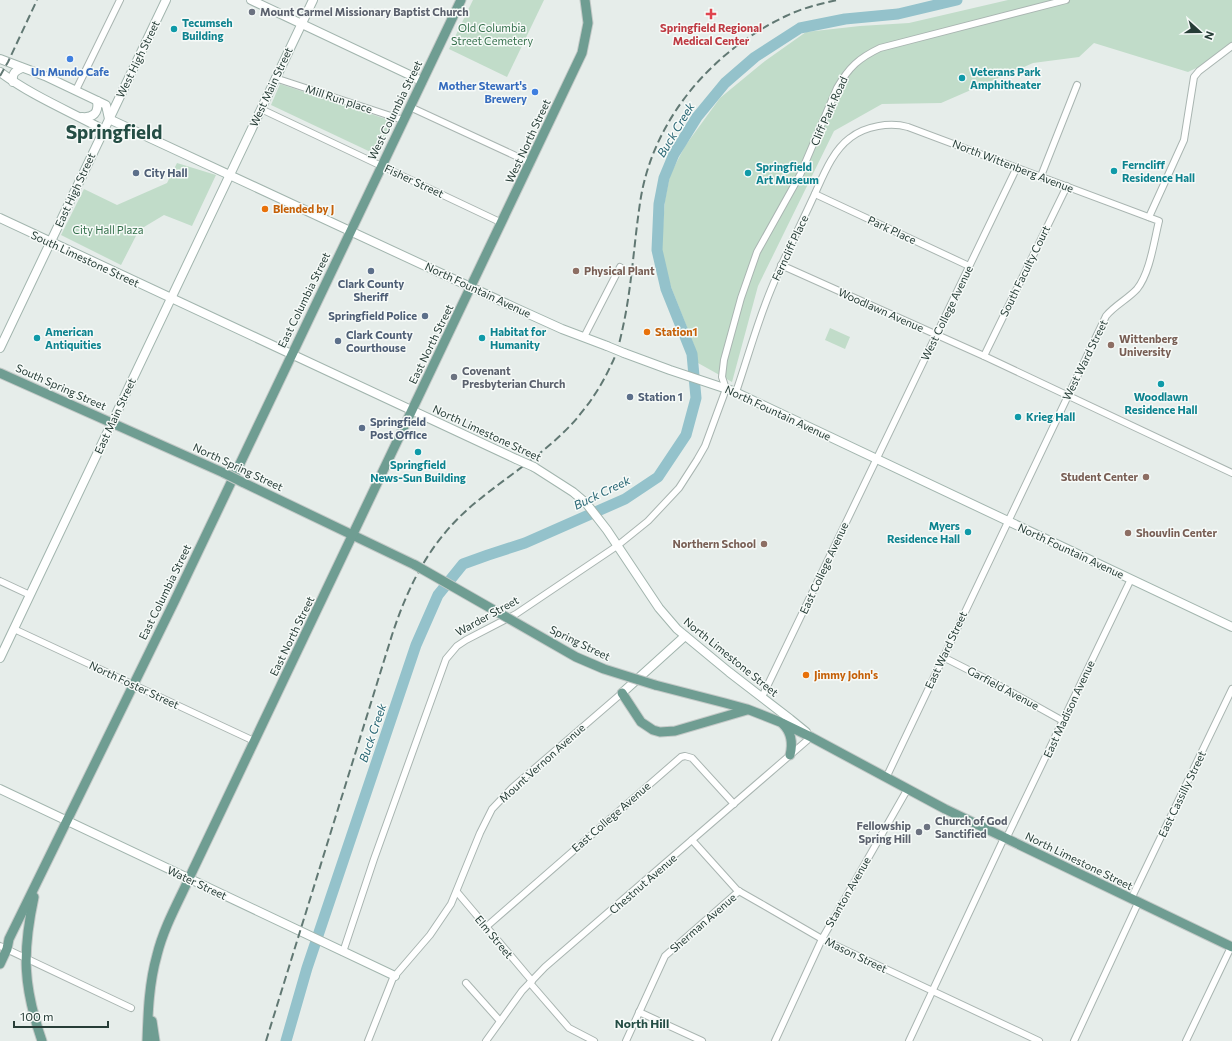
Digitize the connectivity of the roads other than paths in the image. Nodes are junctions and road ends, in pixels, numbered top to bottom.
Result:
1 (120, 0) edge
2 (166, 0) edge
3 (251, 0) edge
4 (313, 0) edge
5 (461, 0) edge
6 (585, 0) edge
7 (1066, 0) edge
8 (301, 23) junction
9 (1232, 46) edge
10 (0, 60) edge
11 (22, 68) junction
12 (0, 72) edge
13 (275, 78) junction
14 (13, 82) junction
15 (422, 82) junction
16 (1077, 85) dead end
17 (76, 90) junction
18 (97, 101) junction
19 (410, 107) junction
20 (261, 109) junction
21 (82, 117) junction
22 (109, 119) junction
23 (403, 120) junction
24 (876, 127) joint
25 (104, 130) junction
26 (531, 163) junction
27 (382, 166) junction
28 (1017, 167) junction
29 (230, 174) junction
30 (1041, 176) junction
31 (1067, 186) junction
32 (815, 194) junction
33 (1148, 217) junction
34 (0, 218) edge
35 (502, 223) junction
36 (351, 231) junction
37 (51, 242) junction
38 (782, 265) junction
39 (969, 266) junction
40 (620, 267) dead end
41 (472, 287) junction
42 (171, 299) junction
43 (936, 334) junction
44 (584, 338) junction
45 (0, 348) edge
46 (291, 355) junction
47 (984, 356) junction
48 (0, 373) edge
49 (726, 389) junction
50 (736, 392) junction
51 (1067, 396) junction
52 (412, 411) junction
53 (112, 423) junction
54 (876, 459) junction
55 (1232, 473) edge
56 (1007, 521) junction
57 (353, 535) junction
58 (617, 546) junction
59 (1131, 579) junction
60 (0, 581) edge
61 (30, 595) junction
62 (1232, 627) edge
63 (14, 629) junction
64 (685, 636) junction
65 (943, 657) junction
66 (0, 658) edge
67 (133, 685) junction
68 (1232, 688) edge
69 (622, 693) junction
70 (762, 697) junction
71 (747, 710) junction
72 (1063, 721) junction
73 (780, 722) junction
74 (811, 736) junction
75 (254, 742) junction
76 (790, 755) junction
77 (886, 778) junction
78 (0, 789) edge
79 (907, 790) junction
80 (734, 804) junction
81 (68, 821) junction
82 (1005, 838) junction
83 (692, 840) junction
84 (189, 879) junction
85 (38, 882) junction
86 (739, 891) junction
87 (457, 892) junction
88 (1135, 901) junction
89 (486, 927) junction
90 (822, 939) junction
91 (3, 947) edge
92 (1232, 947) edge
93 (339, 950) junction
94 (25, 958) junction
95 (0, 964) edge
96 (395, 976) junction
97 (531, 982) junction
98 (466, 983) dead end
99 (933, 992) junction
100 (149, 1001) junction
101 (131, 1008) dead end
102 (639, 1012) junction
103 (500, 1021) junction
104 (42, 1041) edge
105 (147, 1041) edge
106 (155, 1041) edge
107 (368, 1041) edge
108 (486, 1041) edge
109 (594, 1041) edge
110 (626, 1041) edge
111 (702, 1041) edge
112 (775, 1041) edge
113 (909, 1041) edge
114 (1039, 1041) edge
115 (1074, 1041) edge
116 (1186, 1041) edge

1 - 17 street
2 - 22 street, West High Street
3 - 8 street
4 - 8 street, West Main Street
5 - 15 main road, West Columbia Street
6 - 26 main road, West North Street
7 - 49 street, Cliff Park Road
8 - 13 street, West Main Street
8 - 15 street
9 - 33 street
10 - 11 street
11 - 14 street
11 - 17 street
12 - 14 street
13 - 20 street, West Main Street
13 - 23 street, Mill Run place
14 - 21 street
15 - 19 main road, West Columbia Street
16 - 30 street
17 - 18 street
18 - 21 street
18 - 22 street
19 - 23 main road, West Columbia Street
19 - 26 street
20 - 27 street, Fisher Street
20 - 29 street, West Main Street
21 - 25 street
22 - 25 street, East High Street
22 - 29 street, North Fountain Avenue
23 - 27 main road, West Columbia Street
24 - 28 street, North Wittenberg Avenue
24 - 32 street, Ferncliff Place
25 - 37 street, East High Street
26 - 35 main road, West North Street
27 - 35 street, Fisher Street
27 - 36 main road, West Columbia Street
28 - 30 street, North Wittenberg Avenue
28 - 39 street, West College Avenue
29 - 36 street, North Fountain Avenue
29 - 42 street, East Main Street
30 - 31 street, North Wittenberg Avenue
31 - 33 street, North Wittenberg Avenue
31 - 47 street, South Faculty Court
32 - 38 street, Ferncliff Place
32 - 39 street, Park Place
33 - 51 street, West Ward Street
34 - 37 street, South Limestone Street
35 - 41 main road, West North Street
36 - 41 street, North Fountain Avenue
36 - 46 main road, East Columbia Street
37 - 42 street, South Limestone Street
37 - 45 street, East High Street
38 - 43 street, Woodlawn Avenue
38 - 50 street, Ferncliff Place
39 - 43 street, West College Avenue
40 - 44 street
41 - 44 street, North Fountain Avenue
41 - 52 main road, East North Street
42 - 46 street, North Limestone Street
42 - 53 street, East Main Street
43 - 47 street, Woodlawn Avenue
43 - 54 street, West College Avenue
44 - 49 street, North Fountain Avenue, bridge
46 - 52 street, North Limestone Street
46 - 67 main road, East Columbia Street
47 - 51 street, Woodlawn Avenue
48 - 53 main road, South Spring Street
49 - 50 street, North Fountain Avenue
49 - 58 street, Warder Street
50 - 54 street, North Fountain Avenue
51 - 55 street, Woodlawn Avenue
51 - 56 street, West Ward Street
52 - 57 main road, East North Street
52 - 58 street, North Limestone Street, bridge
53 - 57 main road, North Spring Street, bridge
53 - 61 street, East Main Street
54 - 56 street, North Fountain Avenue
54 - 70 street, East College Avenue
56 - 59 street, North Fountain Avenue
56 - 65 street, East Ward Street
57 - 71 main road, Spring Street, bridge
57 - 75 main road, East North Street
58 - 64 street, North Limestone Street
58 - 93 street, Warder Street
59 - 62 street, North Fountain Avenue
59 - 72 street, East Madison Avenue
60 - 61 street
61 - 63 street, East Main Street
63 - 66 street, East Main Street
63 - 67 street, North Foster Street
64 - 69 street, Mount Vernon Avenue
64 - 70 street, North Limestone Street
65 - 72 street, Garfield Avenue
65 - 77 street, East Ward Street
67 - 75 street, North Foster Street
67 - 81 main road, East Columbia Street
68 - 88 street, East Cassilly Street
69 - 71 main road
69 - 87 street, Mount Vernon Avenue
70 - 74 street, North Limestone Street
71 - 73 main road, Spring Street
72 - 82 street, East Madison Avenue
73 - 74 main road, Spring Street
73 - 76 main road
74 - 76 street, Chestnut Avenue
74 - 77 main road, North Limestone Street
75 - 84 main road, East North Street
76 - 80 street, Chestnut Avenue
77 - 79 main road, North Limestone Street
78 - 81 street, Water Street
79 - 82 main road, North Limestone Street
79 - 90 street, Stanton Avenue
80 - 83 street, Chestnut Avenue
80 - 89 street, East College Avenue
81 - 84 street, Water Street
81 - 85 main road, East Columbia Street
82 - 88 main road, North Limestone Street
82 - 99 street, East Madison Avenue
83 - 86 street, Mason Street
83 - 97 street, Chestnut Avenue
84 - 93 street, Water Street
84 - 100 main road, East North Street
85 - 91 main road, East Columbia Street
85 - 94 main road
86 - 90 street, Mason Street
86 - 102 street, Sherman Avenue
87 - 89 street, Elm Street
87 - 96 street, Mount Vernon Avenue
88 - 92 main road, North Limestone Street
88 - 115 street, East Cassilly Street
89 - 97 street, Elm Street
90 - 99 street, Mason Street
90 - 112 street, Stanton Avenue
91 - 94 street
91 - 95 main road, East Columbia Street
92 - 116 street
93 - 96 street, Water Street
94 - 101 street
94 - 104 main road
96 - 107 street, Mount Vernon Avenue
97 - 103 street, Chestnut Avenue
97 - 109 street, Elm Street
98 - 103 street
99 - 113 street, East Madison Avenue
99 - 114 street, Mason Street
100 - 105 main road
100 - 106 main road
102 - 110 street, Sherman Avenue
102 - 111 street
103 - 108 street, Chestnut Avenue

